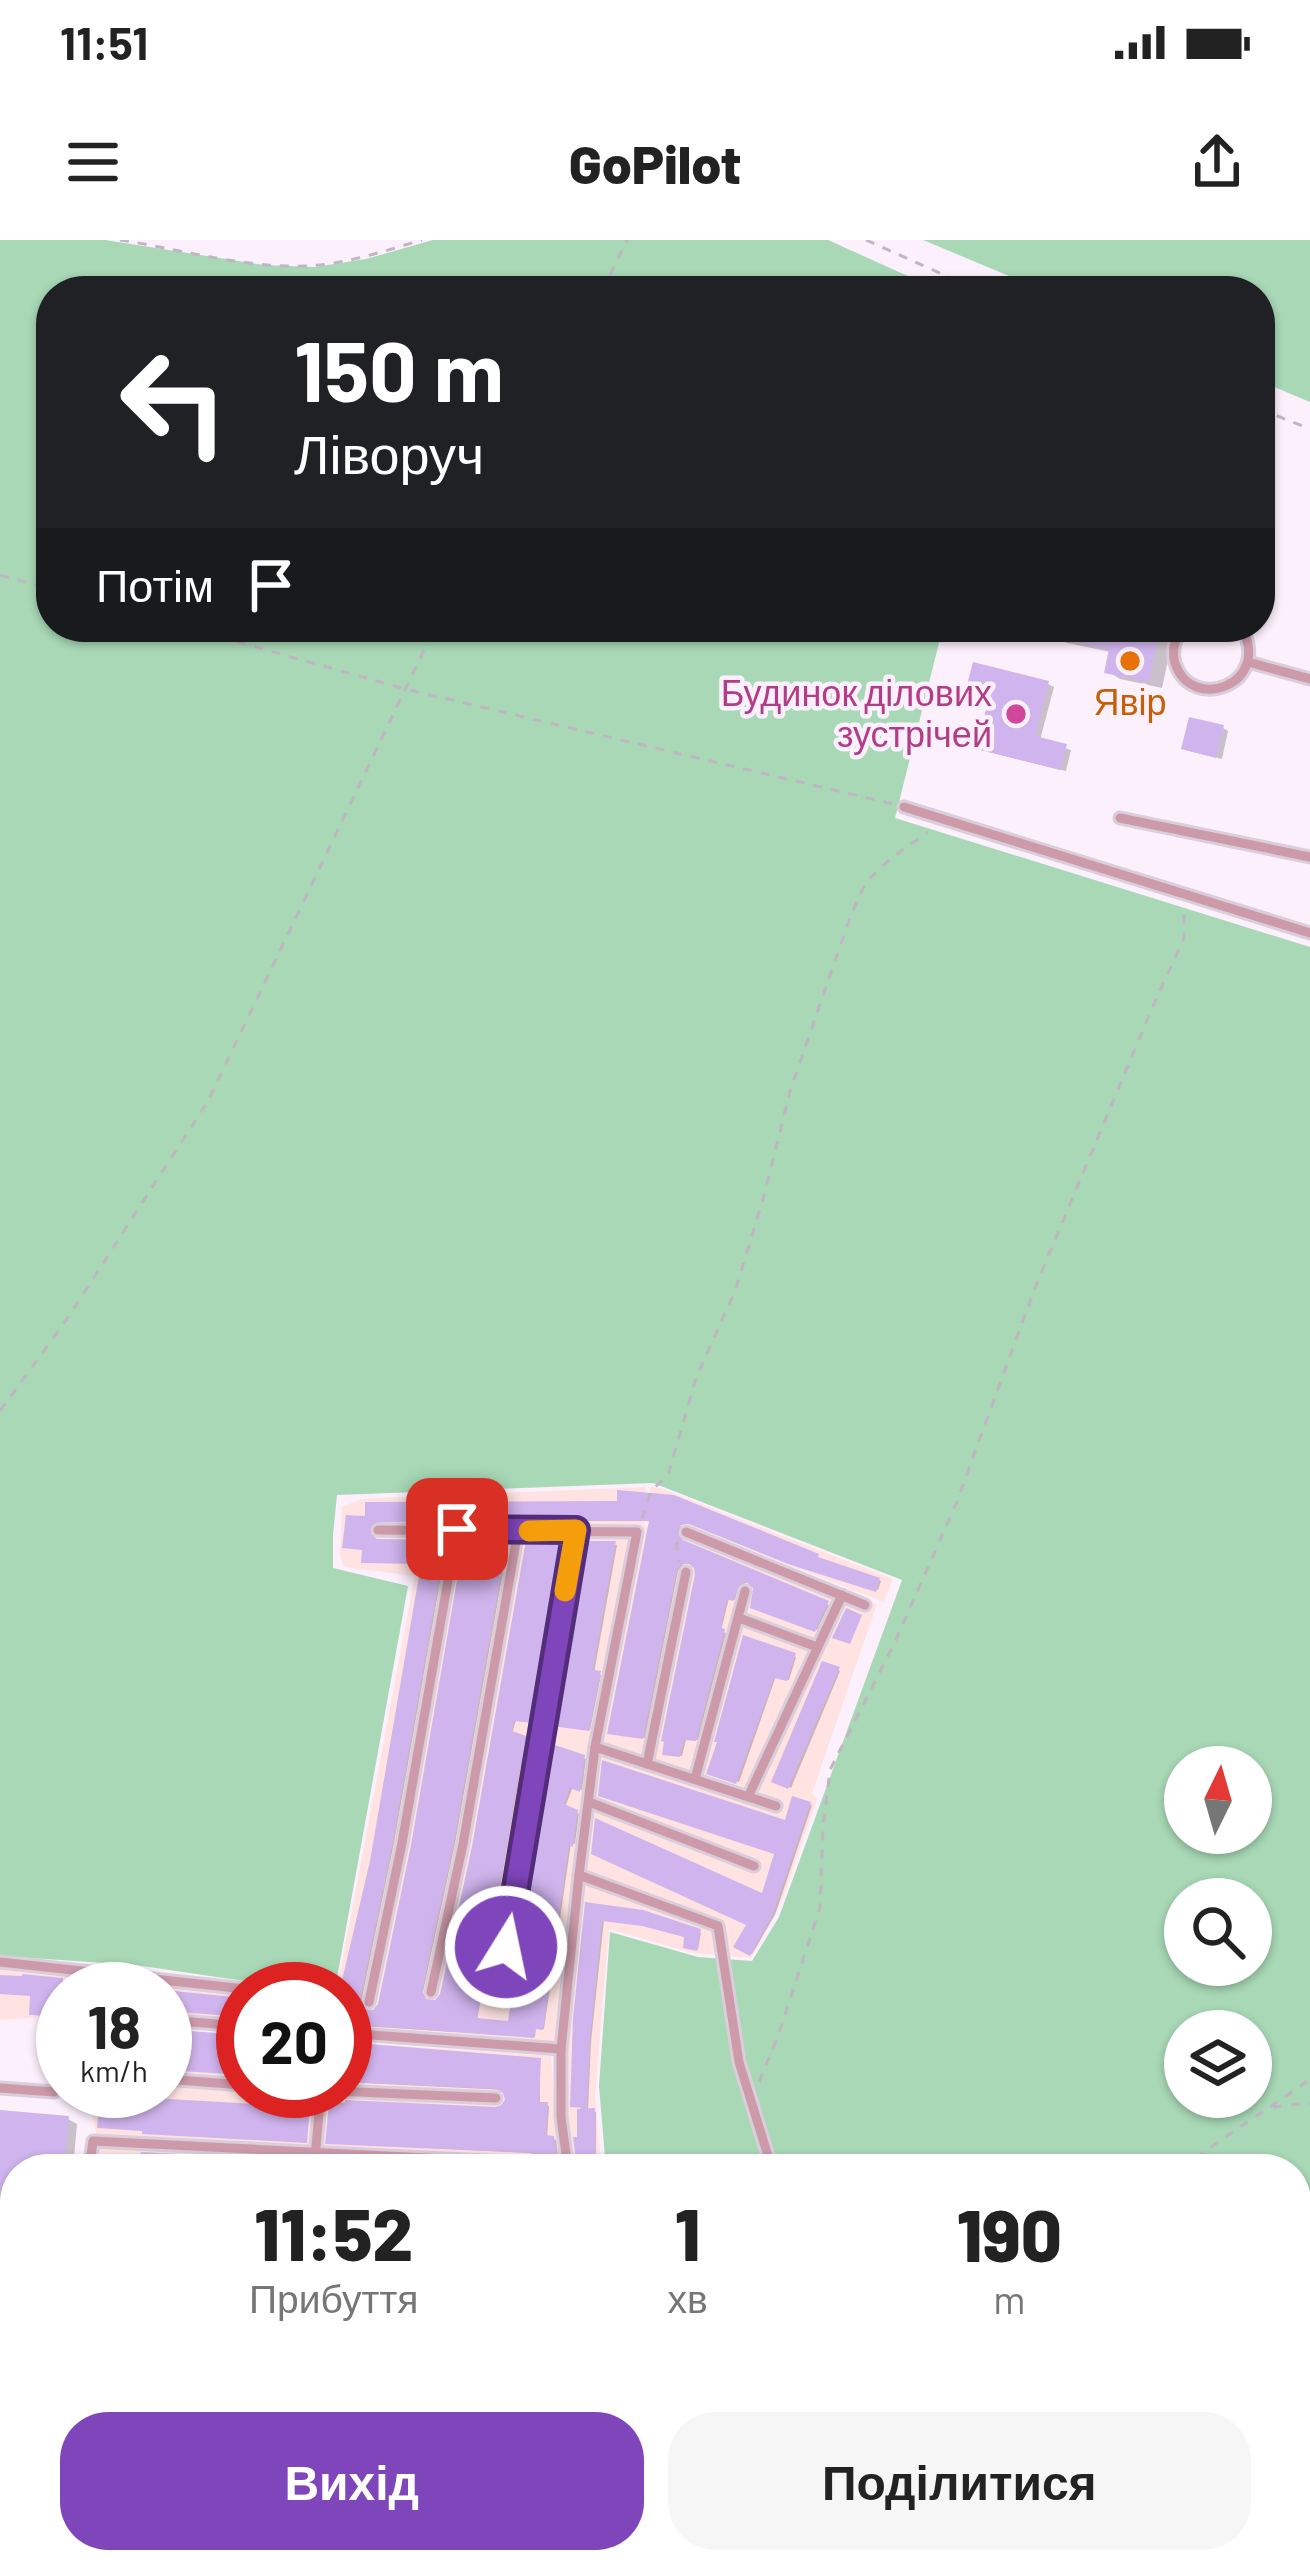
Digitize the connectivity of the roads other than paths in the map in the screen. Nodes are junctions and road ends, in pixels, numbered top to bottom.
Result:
1 (1176, 642) edge
2 (1248, 642) edge
3 (1248, 662) junction
4 (1310, 679) edge
5 (904, 807) road end
6 (1120, 818) dead end
7 (1310, 843) edge
8 (1308, 857) edge
9 (1310, 933) edge
10 (457, 1529) junction
11 (378, 1530) dead end
12 (576, 1530) junction
13 (518, 1531) junction
14 (686, 1532) road end
15 (686, 1571) road end
16 (745, 1591) dead end
17 (842, 1595) junction
18 (865, 1605) dead end
19 (740, 1618) junction
20 (817, 1647) junction
21 (595, 1747) junction
22 (647, 1764) junction
23 (695, 1780) junction
24 (748, 1797) junction
25 (589, 1802) junction
26 (776, 1806) dead end
27 (754, 1866) dead end
28 (579, 1875) junction
29 (0, 1962) edge
30 (216, 1986) edge
31 (372, 1987) edge
32 (431, 1991) dead end
33 (498, 1993) dead end
34 (372, 2035) edge
35 (561, 2049) junction
36 (0, 2088) edge
37 (36, 2091) edge
38 (372, 2093) edge
39 (496, 2098) dead end
40 (318, 2118) edge
41 (315, 2153) junction
42 (91, 2154) edge
43 (336, 2154) edge
44 (566, 2154) edge
45 (767, 2154) edge

1 - 3 lane
2 - 3 lane
3 - 4 lane
5 - 9 lane
6 - 8 lane
7 - 8 lane
10 - 11 lane
10 - 13 lane
10 - 31 lane
12 - 13 lane
12 - 21 lane
12 - 33 lane
13 - 32 lane
14 - 17 lane
15 - 22 lane
16 - 19 lane
17 - 18 lane
17 - 20 lane
19 - 20 lane
19 - 23 lane
20 - 24 lane
21 - 22 lane
21 - 25 lane
22 - 23 lane
23 - 24 lane
24 - 26 lane
25 - 27 lane
25 - 28 lane
28 - 35 lane
28 - 45 lane
29 - 30 lane
34 - 35 lane
35 - 44 lane
36 - 37 lane
38 - 39 lane
40 - 41 lane
41 - 42 lane
41 - 43 lane

